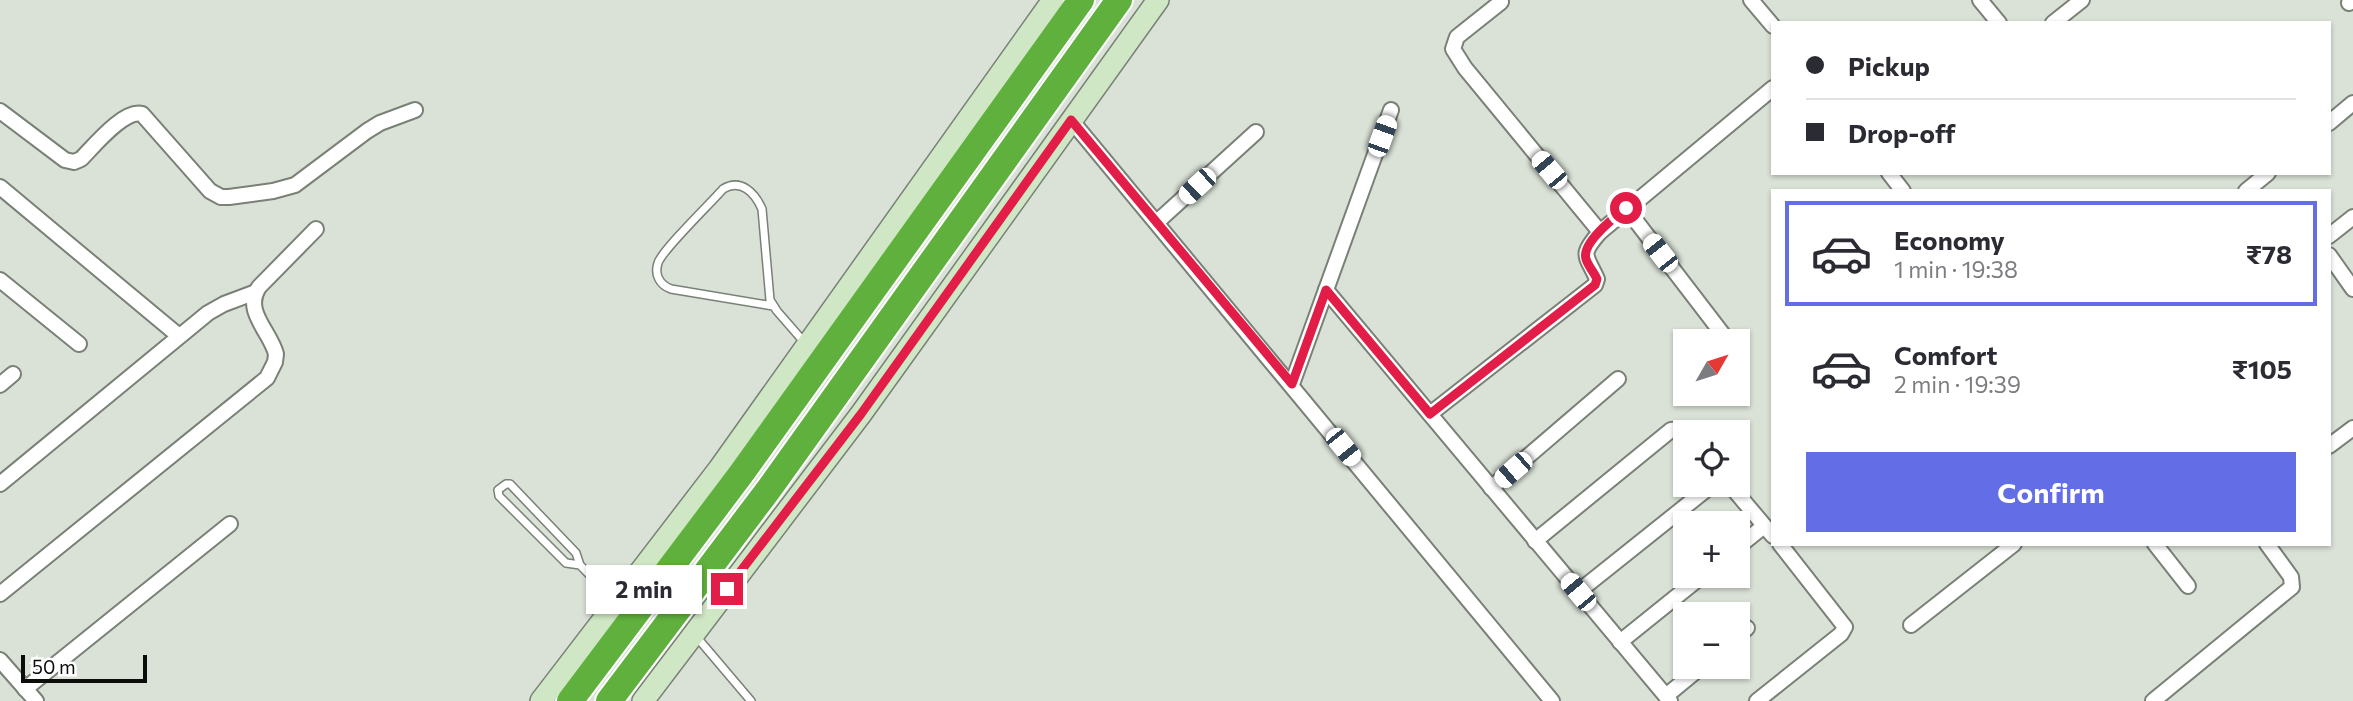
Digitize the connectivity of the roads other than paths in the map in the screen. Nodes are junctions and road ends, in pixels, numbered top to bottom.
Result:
1 (1053, 0) edge
2 (1081, 0) edge
3 (1119, 0) edge
4 (1158, 0) edge
5 (1751, 0) edge
6 (1980, 0) edge
7 (2082, 0) edge
8 (1501, 2) edge
9 (1997, 21) edge
10 (2056, 21) edge
11 (1771, 24) edge
12 (1771, 91) edge
13 (2353, 103) edge
14 (415, 110) dead end
15 (1391, 110) dead end
16 (0, 111) edge
17 (1071, 120) junction
18 (2331, 121) edge
19 (1256, 132) dead end
20 (1891, 175) edge
21 (0, 187) edge
22 (1901, 189) edge
23 (1626, 208) junction
24 (2353, 217) edge
25 (1157, 222) junction
26 (316, 229) dead end
27 (1600, 232) junction
28 (2331, 234) edge
29 (2331, 258) edge
30 (0, 280) edge
31 (2353, 289) edge
32 (1326, 290) junction
33 (256, 292) junction
34 (773, 306) junction
35 (1719, 329) edge
36 (179, 336) junction
37 (79, 344) dead end
38 (807, 345) junction
39 (13, 374) dead end
40 (1618, 379) dead end
41 (1292, 384) junction
42 (0, 385) edge
43 (1430, 414) junction
44 (2353, 428) edge
45 (1673, 430) edge
46 (2331, 444) edge
47 (0, 484) edge
48 (1491, 488) junction
49 (1697, 497) edge
50 (1740, 497) edge
51 (230, 524) dead end
52 (1768, 531) edge
53 (1535, 541) junction
54 (1750, 541) edge
55 (1782, 546) edge
56 (2011, 546) edge
57 (2157, 546) edge
58 (2268, 546) edge
59 (580, 565) junction
60 (2188, 586) dead end
61 (1687, 588) edge
62 (1578, 592) junction
63 (0, 594) edge
64 (616, 602) junction
65 (1911, 625) dead end
66 (694, 633) junction
67 (1620, 642) junction
68 (0, 660) edge
69 (1689, 679) edge
70 (25, 690) junction
71 (1668, 699) edge
72 (36, 701) edge
73 (541, 701) edge
74 (570, 701) edge
75 (609, 701) edge
76 (643, 701) edge
77 (751, 701) edge
78 (1552, 701) edge
79 (1757, 701) edge
80 (2153, 701) edge

1 - 38 main road
2 - 74 highway
3 - 75 highway
4 - 17 main road
5 - 11 street
6 - 9 street
7 - 10 street
8 - 27 street
12 - 23 street
13 - 18 street
14 - 16 street
15 - 32 street
17 - 25 street
17 - 66 main road
19 - 25 street
20 - 22 street
21 - 36 street
23 - 27 street
23 - 35 street
24 - 28 street
25 - 41 street
26 - 33 street
27 - 43 street
29 - 31 street
30 - 37 street
32 - 41 street
32 - 43 street
33 - 36 street
33 - 63 street
34 - 34 lane
34 - 38 lane
36 - 47 street
38 - 64 main road
39 - 42 street
40 - 48 street
41 - 78 street
43 - 48 street
44 - 46 street
45 - 53 street
48 - 53 street
49 - 62 street
50 - 52 street
51 - 70 street
52 - 54 street
53 - 62 street
55 - 79 street
56 - 65 street
57 - 60 street
58 - 80 street
59 - 59 lane
59 - 64 lane
61 - 67 street
62 - 67 street
64 - 73 main road
66 - 76 main road
66 - 77 lane
67 - 71 street
68 - 70 street
69 - 71 street
70 - 72 street

